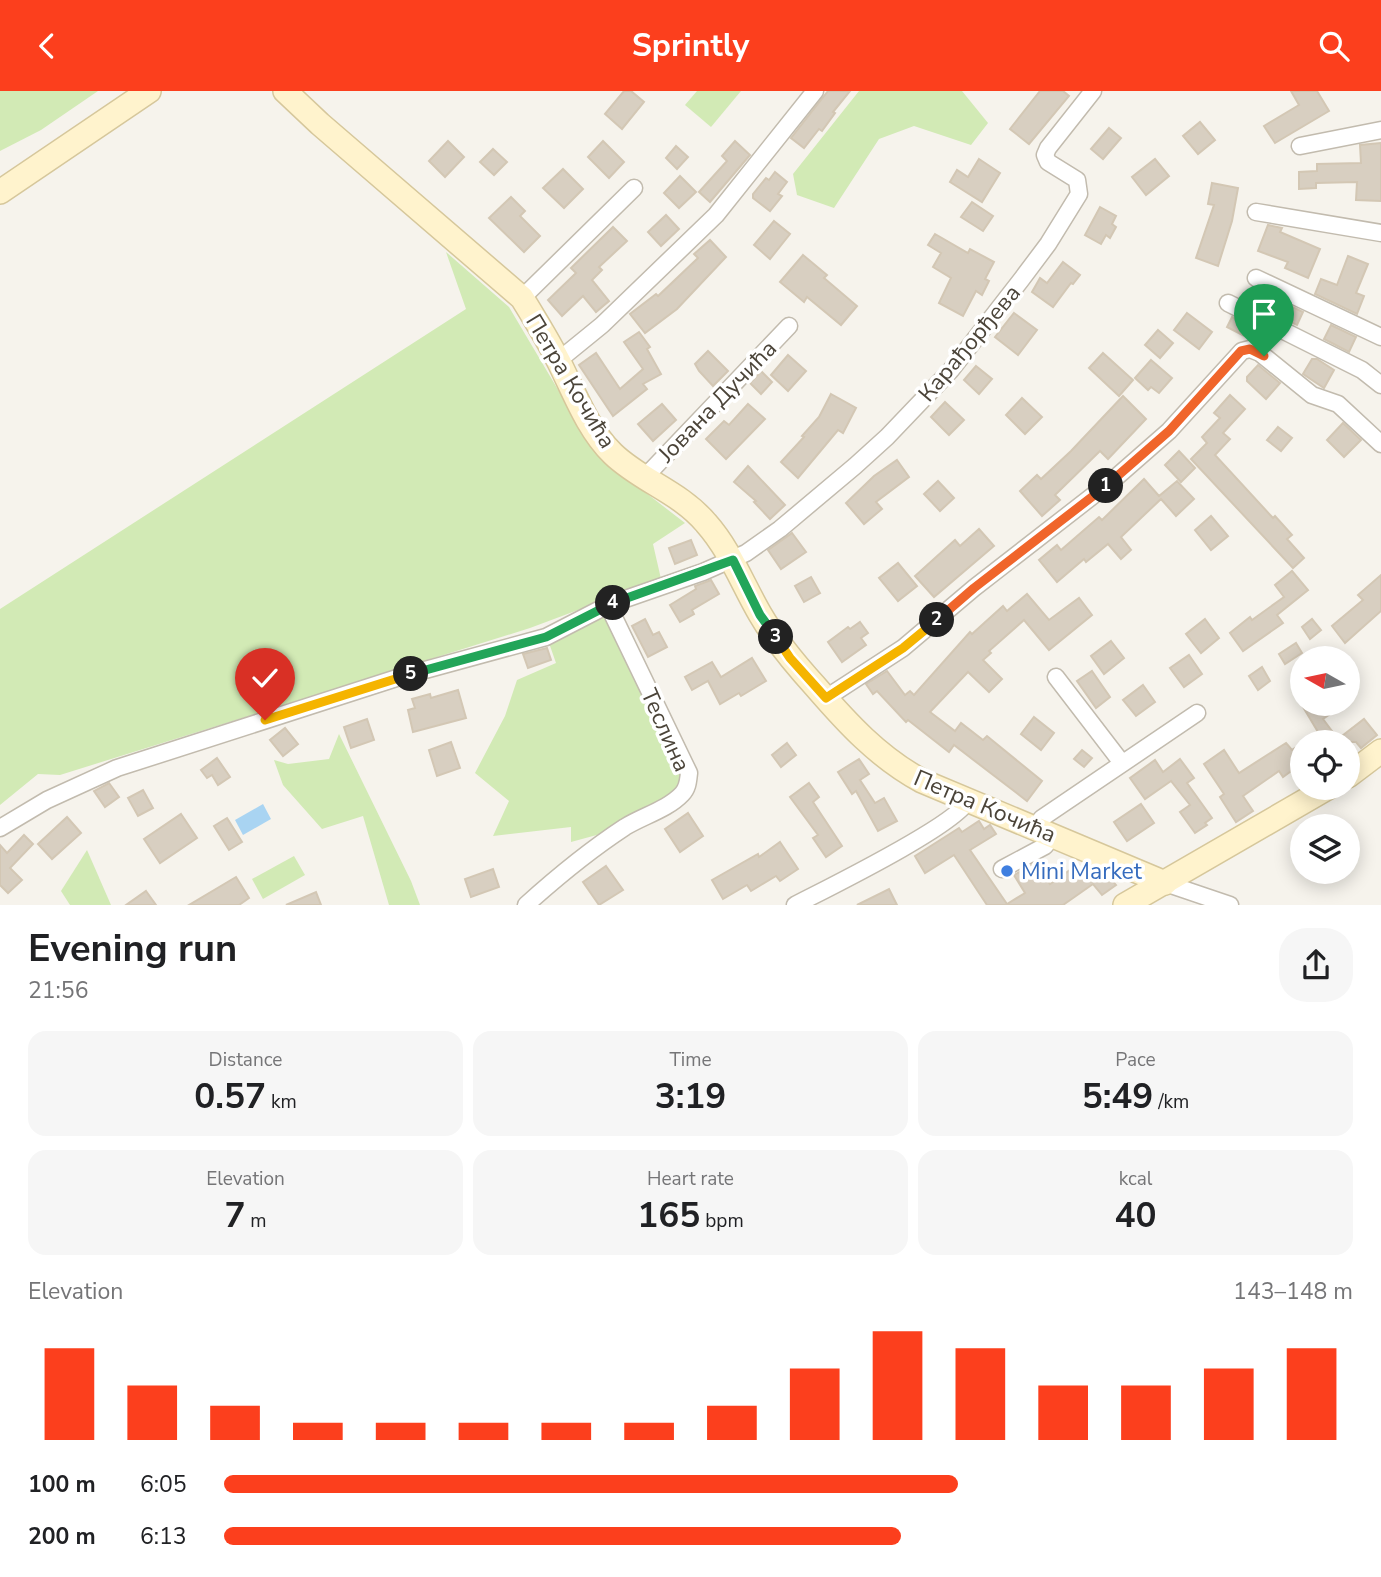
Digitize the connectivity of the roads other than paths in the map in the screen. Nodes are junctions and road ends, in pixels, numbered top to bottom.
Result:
1 (149, 91) edge
2 (285, 91) edge
3 (815, 91) edge
4 (1093, 91) edge
5 (1381, 130) edge
6 (1300, 146) dead end
7 (634, 188) dead end
8 (0, 191) edge
9 (1256, 212) dead end
10 (1381, 233) edge
11 (1256, 278) dead end
12 (522, 298) junction
13 (1228, 303) dead end
14 (789, 326) dead end
15 (1381, 337) edge
16 (559, 360) junction
17 (1381, 385) edge
18 (1381, 444) edge
19 (645, 477) junction
20 (733, 560) junction
21 (608, 605) junction
22 (1056, 677) dead end
23 (826, 698) junction
24 (1197, 713) dead end
25 (1381, 751) edge
26 (1122, 763) junction
27 (1360, 767) edge
28 (969, 799) junction
29 (1305, 800) edge
30 (0, 828) edge
31 (1044, 831) junction
32 (1002, 869) dead end
33 (1165, 883) junction
34 (526, 905) edge
35 (796, 905) edge
36 (1125, 905) edge
37 (1230, 905) edge

1 - 8 street
2 - 12 street, Петра Кочића
3 - 16 street
4 - 20 street, Карађорђева
5 - 6 street
7 - 12 street
9 - 10 street
11 - 15 street
12 - 16 street, Петра Кочића
13 - 17 street
14 - 19 street, Јована Дучића
16 - 19 street, Петра Кочића
18 - 23 street
19 - 20 street, Петра Кочића
20 - 21 street
20 - 23 street, Петра Кочића
21 - 30 street
21 - 34 street, Теслина
22 - 26 street
23 - 28 street, Петра Кочића
24 - 26 street
25 - 27 street
26 - 31 street
28 - 31 street, Петра Кочића
28 - 35 street
29 - 33 street
31 - 32 street
31 - 33 street, Петра Кочића
33 - 36 street
33 - 37 street, Петра Кочића

